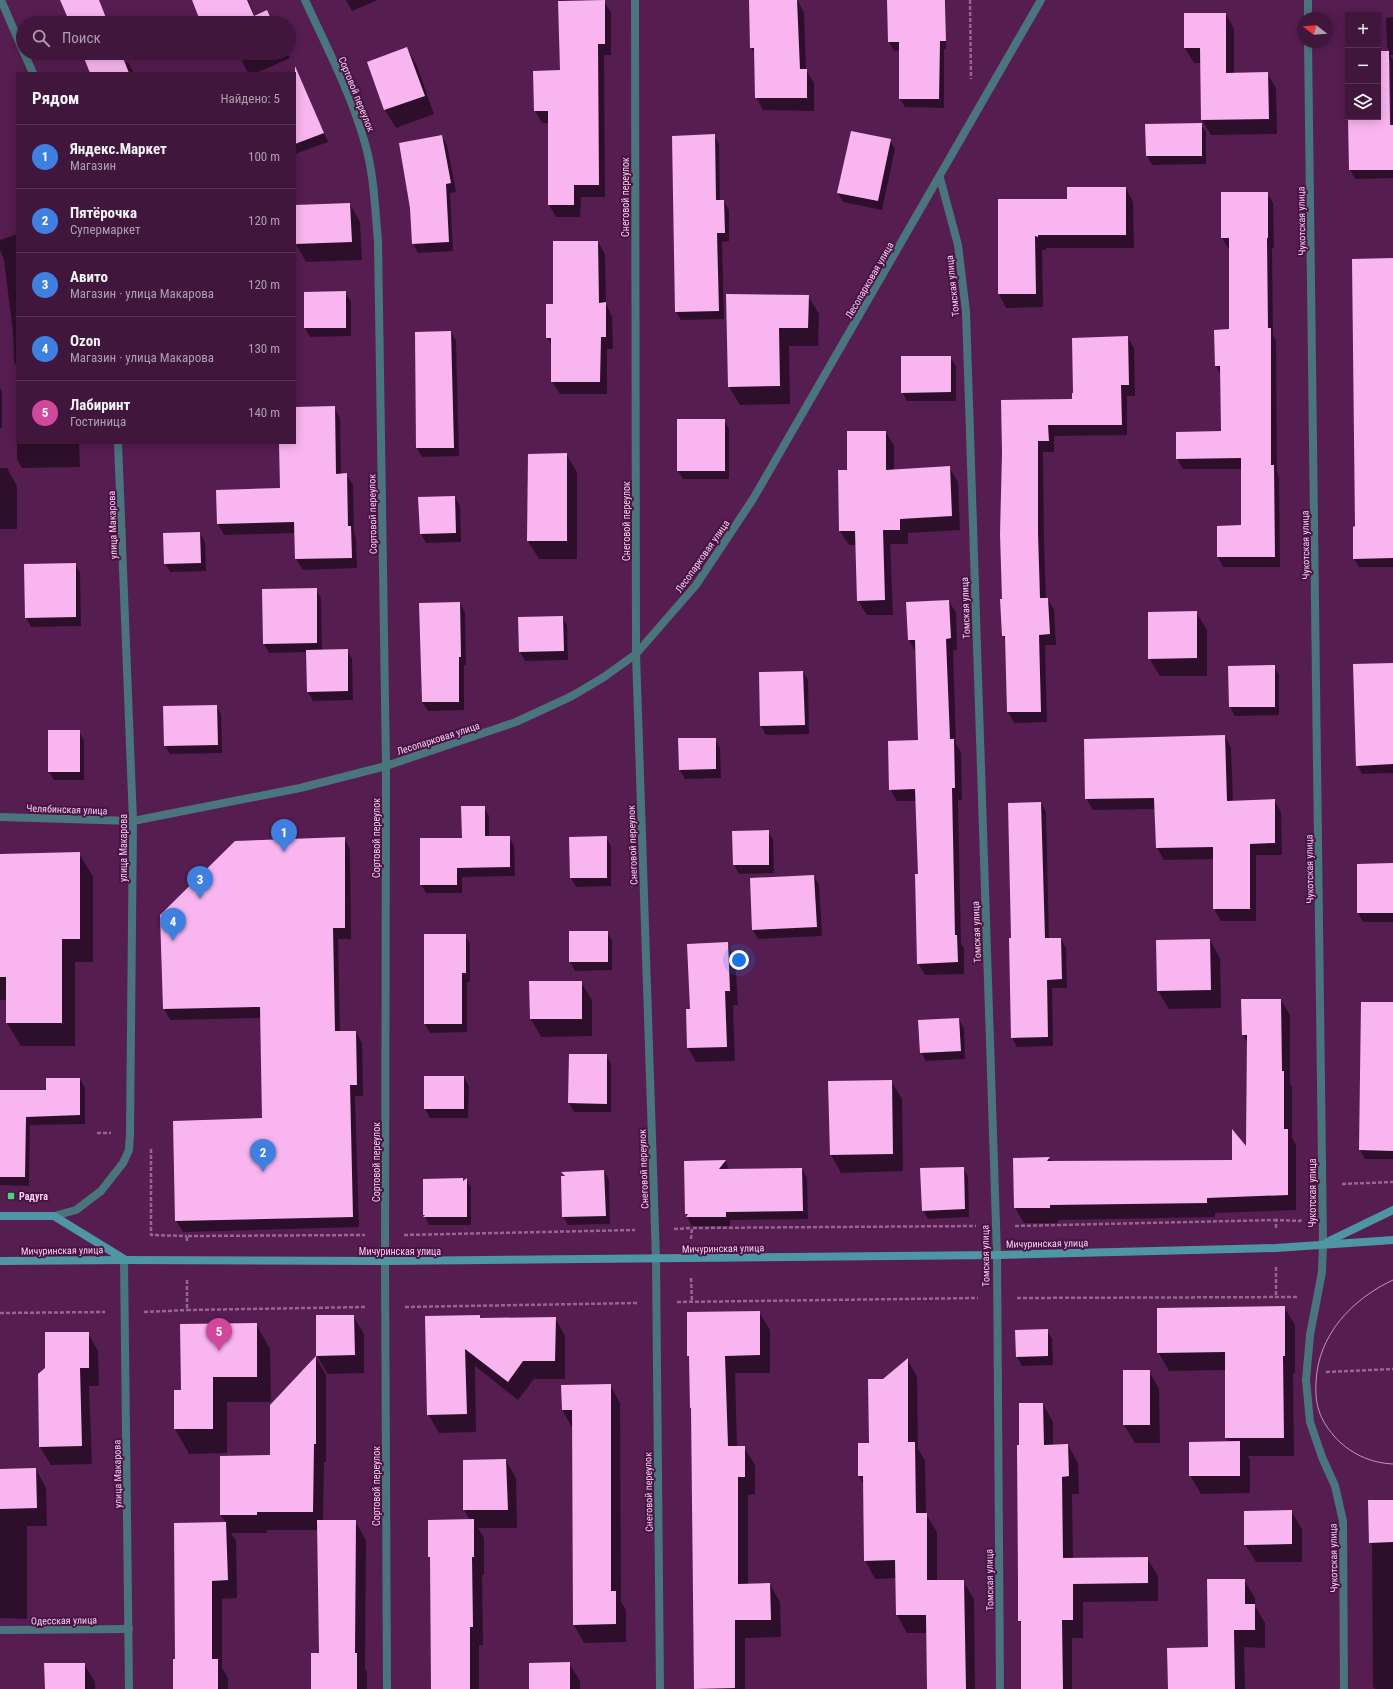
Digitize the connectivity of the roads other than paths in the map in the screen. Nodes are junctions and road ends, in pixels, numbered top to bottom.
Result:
1 (0, 0) edge
2 (305, 0) edge
3 (635, 0) edge
4 (1041, 0) edge
5 (1308, 0) edge
6 (1308, 12) edge
7 (16, 36) edge
8 (1308, 48) edge
9 (27, 60) edge
10 (33, 72) edge
11 (940, 178) junction
12 (118, 444) edge
13 (636, 654) junction
14 (386, 766) junction
15 (0, 817) edge
16 (133, 821) junction
17 (1393, 1210) edge
18 (0, 1216) edge
19 (54, 1216) junction
20 (1393, 1240) edge
21 (1323, 1244) junction
22 (996, 1255) junction
23 (656, 1259) junction
24 (124, 1260) junction
25 (0, 1261) edge
26 (385, 1262) junction
27 (129, 1629) junction
28 (0, 1630) edge
29 (129, 1689) edge
30 (387, 1689) edge
31 (660, 1689) edge
32 (1000, 1689) edge
33 (1344, 1689) edge

1 - 7 street
2 - 14 street, Сортовой переулок
3 - 13 street, Снеговой переулок
4 - 11 street, Лесопарковая улица
5 - 6 street
8 - 21 street, Чукотская улица
9 - 10 street
11 - 13 street, Лесопарковая улица
11 - 22 street, Томская улица
12 - 16 street, улица Макарова
13 - 14 street, Лесопарковая улица
13 - 23 street, Снеговой переулок
14 - 16 street, Лесопарковая улица
14 - 26 street, Сортовой переулок
15 - 16 street, Челябинская улица
16 - 19 street, улица Макарова
17 - 21 main road, Мичуринская улица
18 - 19 main road
19 - 24 main road, Мичуринская улица
20 - 21 main road, Мичуринская улица
21 - 22 main road, Мичуринская улица
21 - 33 street, Чукотская улица
22 - 23 main road, Мичуринская улица
22 - 32 street, Томская улица
23 - 26 main road, Мичуринская улица
23 - 31 street, Снеговой переулок
24 - 25 main road, Мичуринская улица
24 - 26 main road, Мичуринская улица
24 - 27 street, улица Макарова
26 - 30 street, Сортовой переулок
27 - 28 street, Одесская улица
27 - 29 street, улица Макарова

